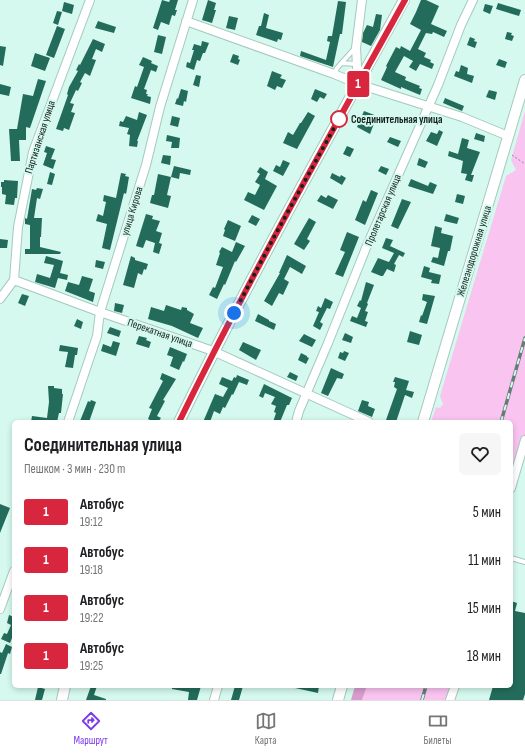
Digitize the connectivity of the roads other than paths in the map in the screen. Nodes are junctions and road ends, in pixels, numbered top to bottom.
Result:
1 (90, 0) edge
2 (193, 0) edge
3 (362, 0) edge
4 (404, 0) edge
5 (473, 0) edge
6 (186, 21) junction
7 (356, 48) junction
8 (342, 63) junction
9 (356, 64) junction
10 (334, 74) junction
11 (525, 80) edge
12 (358, 84) junction
13 (428, 106) junction
14 (508, 136) junction
15 (14, 280) junction
16 (0, 299) edge
17 (100, 312) junction
18 (213, 351) junction
19 (307, 394) junction
20 (69, 420) edge
21 (180, 420) edge
22 (297, 420) edge
23 (365, 420) edge
24 (424, 420) edge
25 (525, 440) edge
26 (513, 481) edge
27 (513, 559) edge
28 (525, 562) edge
29 (12, 576) edge
30 (0, 609) edge
31 (65, 688) edge
32 (217, 688) edge
33 (341, 688) edge
34 (453, 688) edge
35 (62, 700) edge
36 (214, 700) edge
37 (338, 700) edge
38 (450, 700) edge

1 - 15 street, Партизанская улица
2 - 6 street, улица Кирова
3 - 7 street
4 - 12 street
5 - 13 street, Пролетарская улица
6 - 10 street
6 - 17 street, улица Кирова
7 - 8 lane
7 - 9 street
8 - 9 lane
8 - 10 lane
9 - 12 street
10 - 12 street
11 - 14 street, Железнодорожная улица
12 - 13 street
12 - 18 street
13 - 14 street
13 - 19 street, Пролетарская улица
14 - 24 street, Железнодорожная улица
15 - 16 street
15 - 17 street, Перекатная улица
17 - 18 street, Перекатная улица
17 - 20 street, улица Кирова
18 - 19 street, Перекатная улица
18 - 21 street
19 - 22 street, Пролетарская улица
19 - 23 street, Перекатная улица
25 - 26 street
27 - 28 lane
29 - 30 street
31 - 35 street
32 - 36 street
33 - 37 street
34 - 38 street

